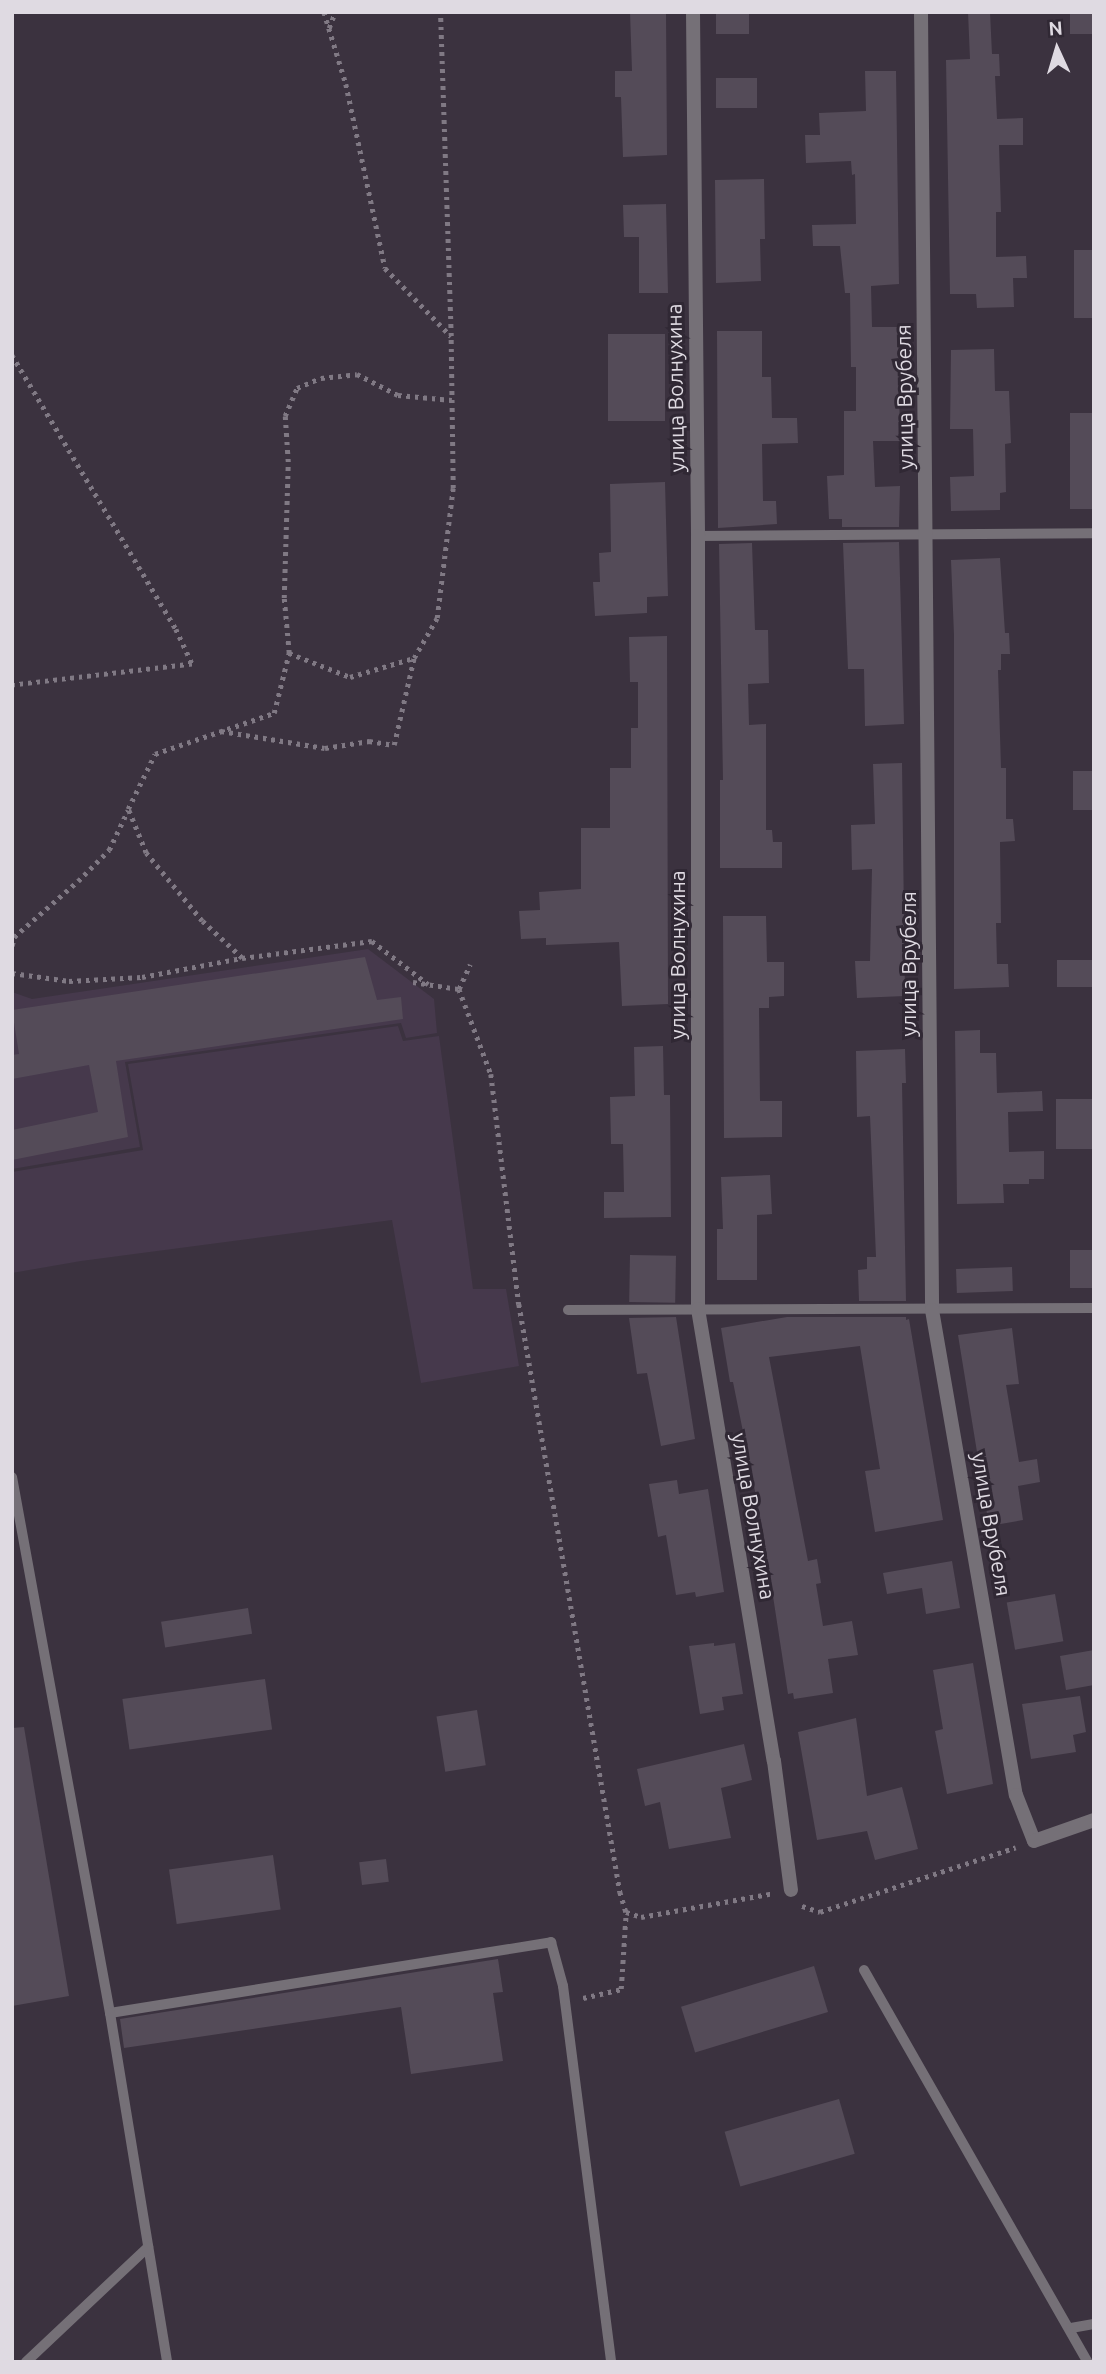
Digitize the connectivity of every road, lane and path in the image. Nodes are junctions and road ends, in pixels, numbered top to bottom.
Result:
1 (324, 12) edge
2 (335, 12) edge
3 (440, 12) edge
4 (693, 12) edge
5 (921, 12) edge
6 (328, 29) junction
7 (451, 336) junction
8 (12, 355) edge
9 (452, 400) junction
10 (1094, 533) edge
11 (698, 536) junction
12 (926, 537) junction
13 (289, 653) junction
14 (414, 658) junction
15 (12, 685) edge
16 (221, 731) junction
17 (128, 809) junction
18 (12, 946) edge
19 (242, 958) junction
20 (470, 964) dead end
21 (12, 973) edge
22 (413, 982) dead end
23 (429, 985) junction
24 (459, 989) junction
25 (1094, 1308) edge
26 (698, 1309) junction
27 (568, 1310) dead end
28 (932, 1310) junction
29 (12, 1477) edge
30 (1094, 1820) edge
31 (1034, 1841) junction
32 (791, 1890) junction
33 (625, 1912) junction
34 (864, 1969) dead end
35 (565, 2003) junction
36 (110, 2012) junction
37 (148, 2247) junction
38 (1094, 2324) edge
39 (1071, 2328) junction
40 (26, 2362) edge
41 (167, 2362) edge
42 (611, 2362) edge
43 (1088, 2362) edge

1 - 6 path
2 - 6 path
3 - 7 path
4 - 11 street, улица Волнухина
5 - 12 street, улица Врубеля
6 - 7 path
7 - 9 path
8 - 15 path
9 - 13 path
9 - 14 path
10 - 12 lane
11 - 12 lane
11 - 26 street, улица Волнухина
12 - 28 street, улица Врубеля
13 - 14 path
13 - 16 path
14 - 16 path
16 - 17 path
17 - 18 path
17 - 19 path
19 - 21 path
19 - 23 path
20 - 24 path
22 - 23 path
23 - 24 path
24 - 33 path
25 - 28 lane
26 - 27 lane
26 - 28 lane
26 - 32 street, улица Волнухина
28 - 31 street, улица Врубеля
29 - 36 lane
30 - 31 street
31 - 32 path
32 - 33 path
33 - 35 path
34 - 39 lane
35 - 36 lane
35 - 42 lane
36 - 37 lane
37 - 40 lane
37 - 41 lane
38 - 39 lane
39 - 43 lane

